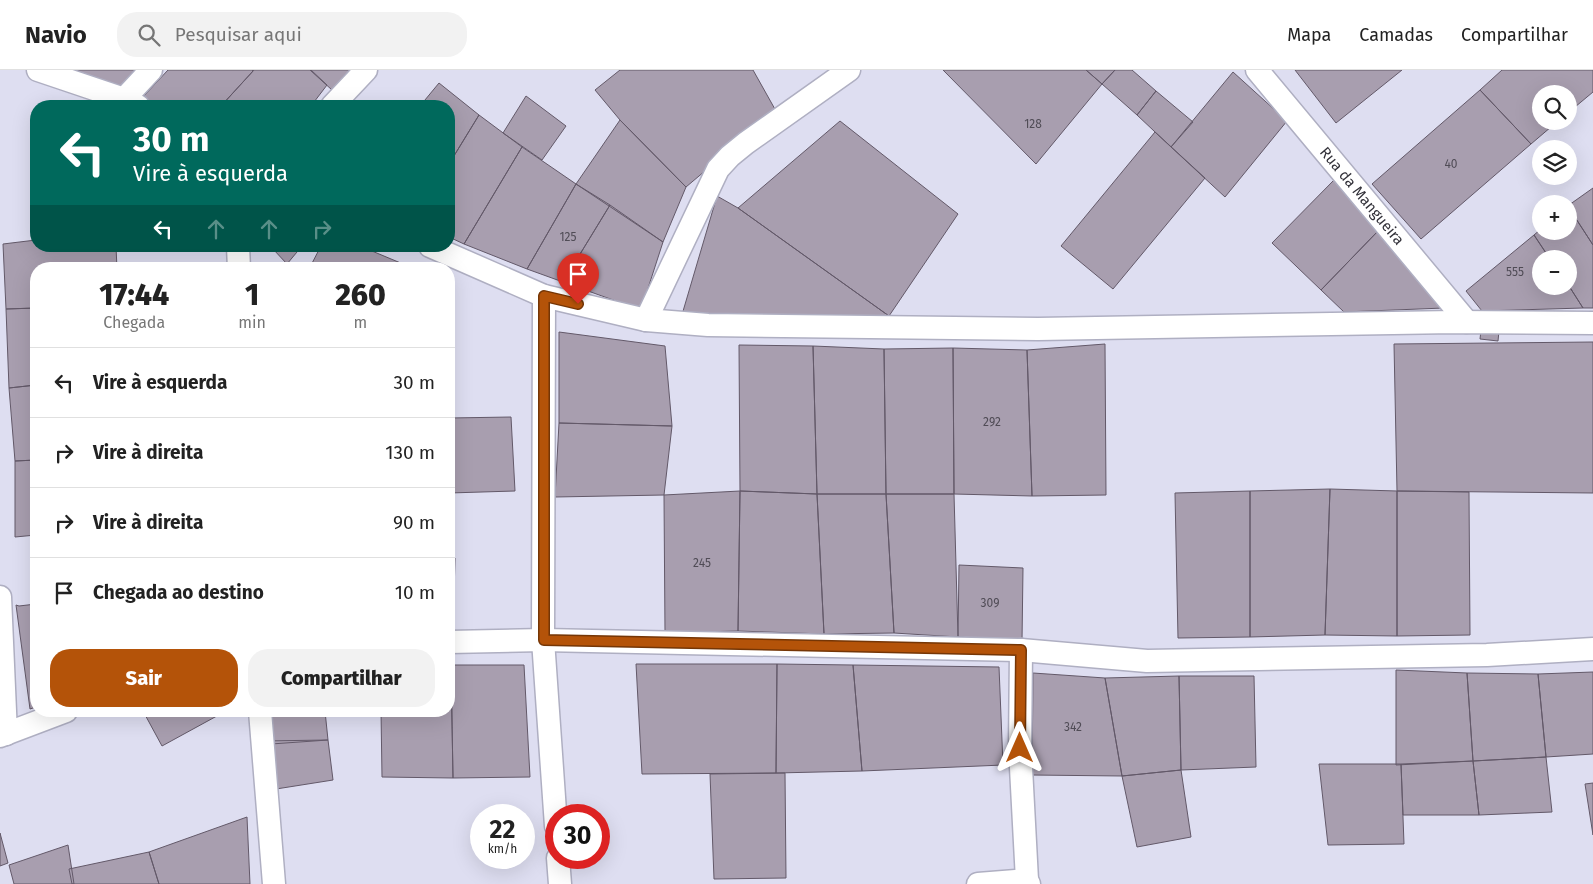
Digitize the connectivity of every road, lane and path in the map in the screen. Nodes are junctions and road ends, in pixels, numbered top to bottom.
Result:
1 (38, 70) edge
2 (151, 70) edge
3 (366, 70) edge
4 (850, 70) edge
5 (1257, 70) edge
6 (123, 100) edge
7 (133, 100) edge
8 (338, 100) edge
9 (444, 252) edge
10 (544, 296) junction
11 (646, 320) junction
12 (1468, 322) junction
13 (1593, 323) edge
14 (0, 597) edge
15 (544, 640) junction
16 (455, 642) edge
17 (1593, 649) edge
18 (1021, 650) junction
19 (50, 717) edge
20 (260, 717) edge
21 (3, 735) edge
22 (555, 804) edge
23 (559, 869) edge
24 (1028, 882) edge
25 (274, 884) edge
26 (560, 884) edge
27 (978, 884) edge

1 - 6 street
2 - 7 street
3 - 8 street
4 - 11 street
5 - 12 street, Rua da Mangueira
9 - 10 street
10 - 11 street
10 - 15 street
11 - 12 street
12 - 13 street
14 - 21 street
15 - 16 street
15 - 18 street
15 - 22 street
17 - 18 street
18 - 24 street
19 - 21 street
20 - 25 street
23 - 26 street
24 - 27 street

